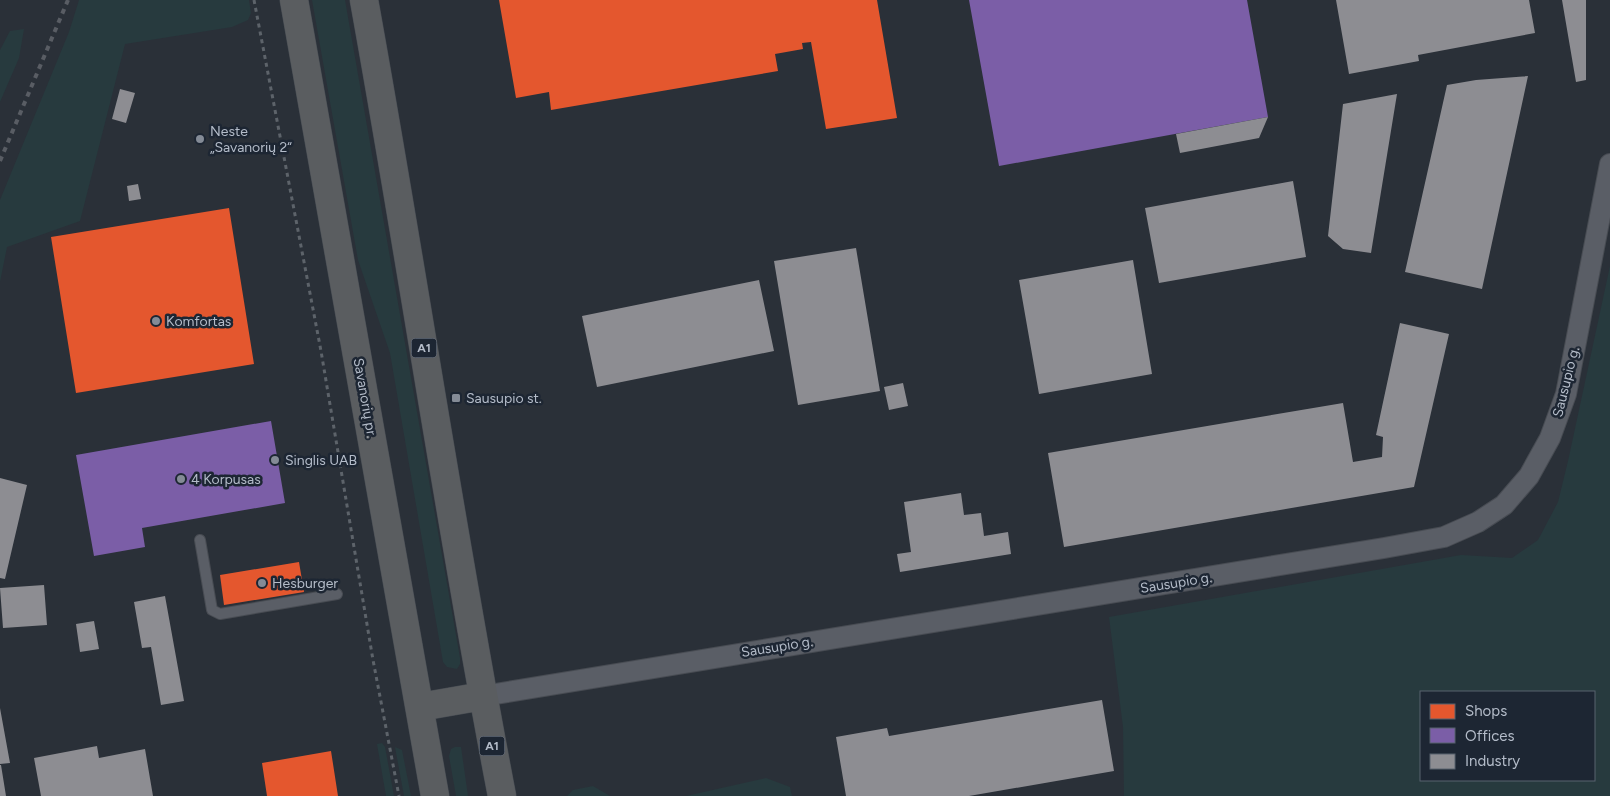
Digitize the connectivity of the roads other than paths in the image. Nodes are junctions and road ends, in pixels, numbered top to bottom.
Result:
1 (294, 0) edge
2 (364, 0) edge
3 (1610, 164) edge
4 (200, 540) dead end
5 (337, 594) dead end
6 (483, 696) junction
7 (420, 707) junction
8 (436, 796) edge
9 (502, 796) edge

1 - 7 highway, Savanorių pr.
2 - 6 highway, A1
3 - 6 street, Sausupio g.
4 - 5 lane
6 - 7 highway
6 - 9 highway, A1
7 - 8 highway, Savanorių pr.

